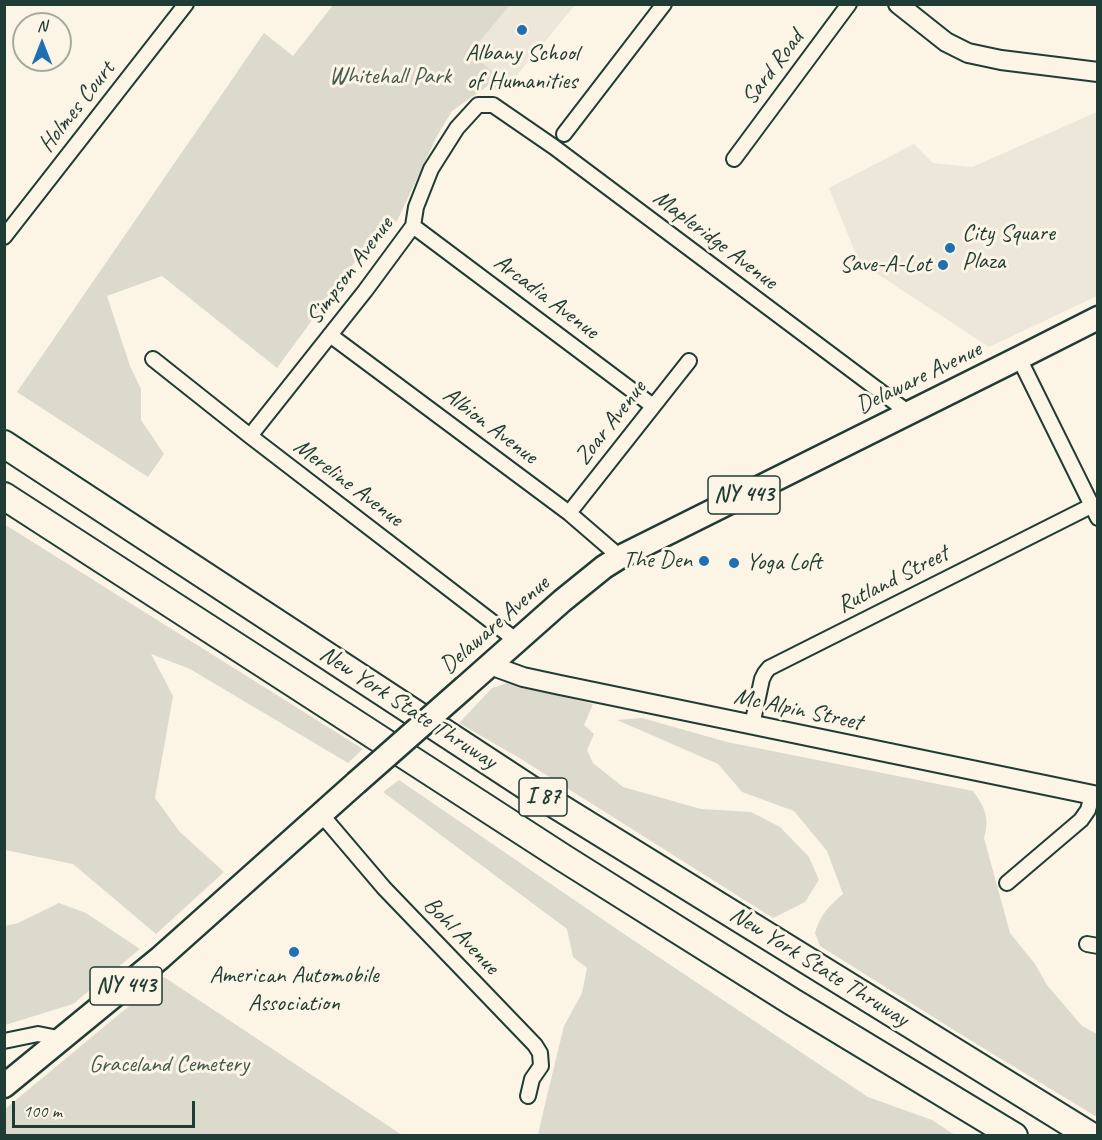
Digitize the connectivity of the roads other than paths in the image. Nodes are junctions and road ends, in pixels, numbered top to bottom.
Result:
1 (186, 4) edge
2 (664, 4) edge
3 (849, 4) edge
4 (898, 4) edge
5 (1095, 69) edge
6 (493, 105) joint
7 (564, 135) dead end
8 (734, 159) dead end
9 (412, 226) junction
10 (4, 237) edge
11 (1098, 318) edge
12 (330, 335) junction
13 (1019, 358) junction
14 (153, 359) dead end
15 (688, 361) dead end
16 (653, 406) junction
17 (909, 413) junction
18 (250, 436) junction
19 (4, 444) edge
20 (4, 496) edge
21 (1094, 512) edge
22 (569, 513) junction
23 (620, 557) junction
24 (518, 641) junction
25 (490, 665) junction
26 (752, 725) junction
27 (1095, 796) edge
28 (321, 814) junction
29 (1007, 883) dead end
30 (63, 1039) junction
31 (4, 1041) edge
32 (4, 1086) edge
33 (528, 1096) dead end
34 (1014, 1135) edge
35 (1091, 1136) edge

1 - 10 street, Holmes Court
2 - 7 street
3 - 8 street, Sard Road
4 - 5 street
6 - 9 street, Simpson Avenue
6 - 17 street, Mapleridge Avenue
9 - 12 street, Simpson Avenue
9 - 16 street, Arcadia Avenue
11 - 13 main road, Delaware Avenue / NY 443
12 - 18 street, Simpson Avenue
12 - 22 street, Albion Avenue
13 - 17 main road, Delaware Avenue / NY 443
13 - 21 street
14 - 18 street, Mereline Avenue
15 - 16 street, Zoar Avenue
16 - 22 street, Zoar Avenue
17 - 23 main road, Delaware Avenue / NY 443
18 - 24 street, Mereline Avenue
19 - 35 highway, New York State Thruway / I 87
20 - 34 highway, New York State Thruway / I 87
21 - 26 street, Rutland Street
22 - 23 street, Albion Avenue
23 - 24 main road, Delaware Avenue / NY 443
24 - 25 main road, Delaware Avenue / NY 443
25 - 26 street, Mc Alpin Street
25 - 28 main road, Delaware Avenue / NY 443, bridge
26 - 27 street, Mc Alpin Street
27 - 29 street
28 - 30 main road, Delaware Avenue / NY 443
28 - 33 street, Bohl Avenue
30 - 31 street
30 - 32 main road, Delaware Avenue / NY 443

